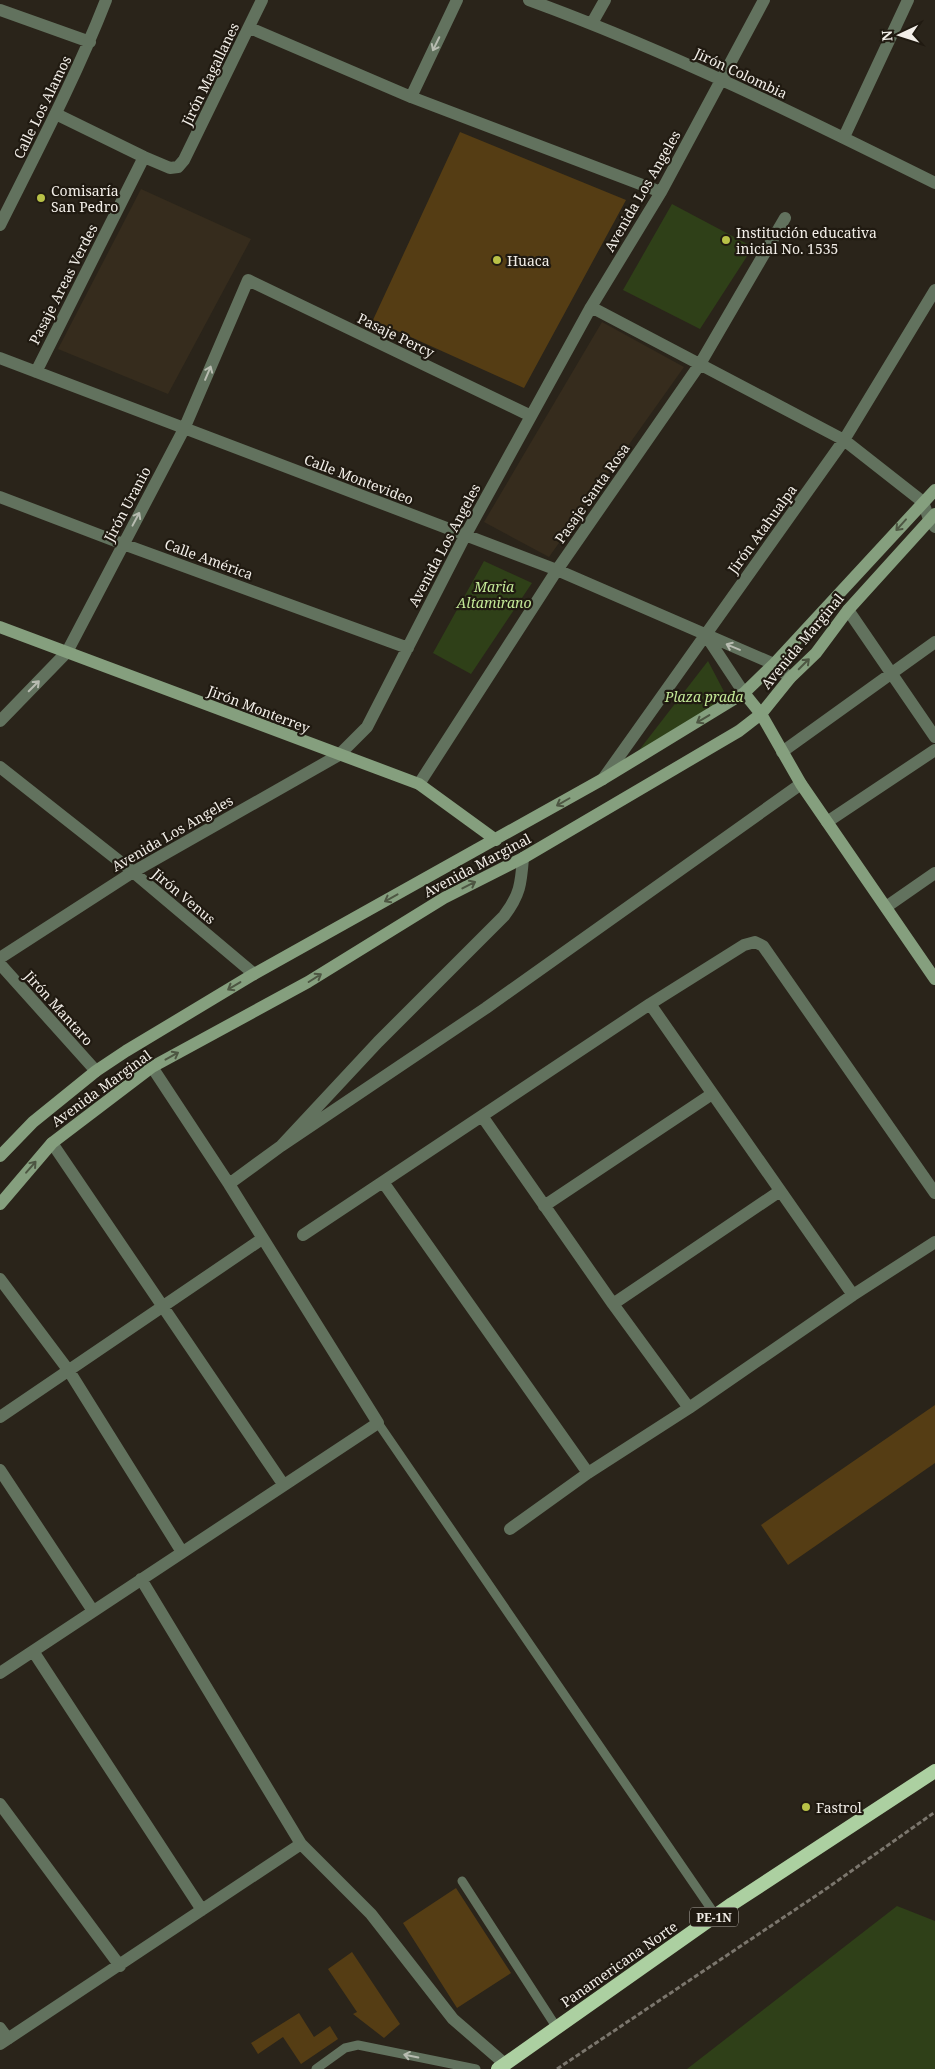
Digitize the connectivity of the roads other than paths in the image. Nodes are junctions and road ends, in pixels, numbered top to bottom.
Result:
1 (106, 0) edge
2 (262, 0) edge
3 (457, 0) edge
4 (529, 0) edge
5 (605, 0) edge
6 (764, 0) edge
7 (908, 0) edge
8 (0, 10) edge
9 (592, 23) junction
10 (250, 28) junction
11 (90, 42) junction
12 (720, 79) junction
13 (411, 97) junction
14 (56, 114) junction
15 (844, 138) junction
16 (144, 157) junction
17 (935, 183) edge
18 (661, 192) junction
19 (5, 202) edge
20 (785, 218) dead end
21 (0, 225) edge
22 (248, 280) joint
23 (935, 290) edge
24 (591, 308) junction
25 (0, 358) edge
26 (700, 364) junction
27 (36, 372) junction
28 (531, 416) junction
29 (184, 429) junction
30 (844, 440) junction
31 (935, 490) edge
32 (0, 497) edge
33 (923, 502) junction
34 (933, 520) edge
35 (465, 536) junction
36 (123, 544) junction
37 (556, 570) junction
38 (848, 610) junction
39 (0, 627) edge
40 (705, 634) junction
41 (935, 642) edge
42 (408, 648) junction
43 (67, 652) junction
44 (774, 664) junction
45 (891, 673) junction
46 (790, 678) junction
47 (744, 693) junction
48 (761, 714) junction
49 (0, 721) edge
50 (935, 736) edge
51 (935, 750) edge
52 (782, 752) junction
53 (340, 755) junction
54 (0, 766) edge
55 (603, 779) junction
56 (419, 784) junction
57 (801, 784) junction
58 (827, 822) junction
59 (496, 840) junction
60 (523, 858) junction
61 (133, 872) junction
62 (935, 873) edge
63 (886, 907) junction
64 (0, 958) edge
65 (0, 964) edge
66 (254, 974) junction
67 (935, 979) edge
68 (650, 1004) junction
69 (152, 1067) junction
70 (96, 1071) junction
71 (712, 1094) junction
72 (482, 1116) junction
73 (52, 1143) junction
74 (281, 1146) junction
75 (0, 1156) edge
76 (383, 1182) junction
77 (229, 1184) junction
78 (780, 1191) junction
79 (935, 1193) edge
80 (0, 1204) edge
81 (544, 1206) junction
82 (303, 1235) dead end
83 (262, 1239) junction
84 (935, 1242) edge
85 (0, 1279) edge
86 (853, 1295) junction
87 (613, 1304) junction
88 (163, 1307) junction
89 (69, 1371) junction
90 (689, 1408) junction
91 (0, 1417) edge
92 (378, 1423) junction
93 (0, 1470) edge
94 (588, 1473) junction
95 (283, 1484) junction
96 (510, 1529) dead end
97 (182, 1552) junction
98 (141, 1579) junction
99 (93, 1611) junction
100 (33, 1651) junction
101 (0, 1674) edge
102 (935, 1771) edge
103 (0, 1804) edge
104 (301, 1844) junction
105 (462, 1881) dead end
106 (202, 1910) junction
107 (716, 1916) junction
108 (120, 1966) junction
109 (0, 2028) edge
110 (557, 2028) junction
111 (4, 2042) edge
112 (507, 2068) edge
113 (316, 2069) edge
114 (476, 2069) edge

1 - 11 street, Calle Los Alamos
2 - 10 street, Jirón Magallanes
3 -> 13 street
4 - 9 street, Jirón Colombia
5 - 9 street
6 - 12 street, Avenida Los Angeles
7 - 15 street
8 - 11 street
9 - 12 street, Jirón Colombia
10 - 13 street
10 - 16 street, Jirón Magallanes
11 - 14 street, Calle Los Alamos
12 - 15 street, Jirón Colombia
12 - 18 street, Avenida Los Angeles
13 - 18 street
14 - 16 street
14 - 19 street, Calle Los Alamos
15 - 17 street, Jirón Colombia
16 - 27 street, Pasaje Areas Verdes
18 - 24 street, Avenida Los Angeles
19 - 21 street, Calle Los Alamos
20 - 26 street, Pasaje Santa Rosa
22 - 28 street, Pasaje Percy
29 -> 22 street, Jirón Uranio
23 - 30 street, Jirón Atahualpa
24 - 26 street
24 - 28 street, Avenida Los Angeles
25 - 27 street, Calle Montevideo
26 - 30 street
26 - 37 street, Pasaje Santa Rosa
27 - 29 street, Calle Montevideo
28 - 35 street, Avenida Los Angeles
29 - 35 street, Calle Montevideo
36 -> 29 street, Jirón Uranio
30 - 33 street
30 - 40 street, Jirón Atahualpa
31 - 33 main road, Avenida Marginal
32 - 36 street, Calle América
33 - 34 street
33 -> 44 main road, Avenida Marginal
34 - 38 main road, Avenida Marginal
35 - 37 street, Calle Montevideo
35 - 42 street, Avenida Los Angeles
36 - 42 street, Calle América
36 - 43 street, Jirón Uranio
37 - 40 street, Calle Montevideo
37 - 56 street, Pasaje Santa Rosa
38 - 45 street
46 -> 38 main road, Avenida Marginal
39 - 43 main road, Jirón Monterrey
44 -> 40 street, Calle Montevideo
40 - 47 street
40 - 55 street, Jirón Atahualpa
41 - 45 street
42 - 53 street, Avenida Los Angeles
49 -> 43 street, Jirón Uranio
43 - 53 main road, Jirón Monterrey
44 - 46 street, Calle Montevideo
44 - 47 main road, Avenida Marginal
45 - 50 street
45 - 52 street
46 - 48 main road, Avenida Marginal
47 - 48 main road
47 -> 55 main road, Avenida Marginal
48 - 52 main road
48 - 60 main road, Avenida Marginal
51 - 58 street
52 - 57 main road
53 - 56 main road, Jirón Monterrey
53 - 61 street, Avenida Los Angeles
54 - 61 street, Jirón Venus
55 -> 59 main road, Avenida Marginal
56 - 59 main road, Jirón Monterrey
57 - 58 main road
57 - 74 street
58 - 63 main road
59 -> 66 main road, Avenida Marginal
69 -> 60 main road, Avenida Marginal
60 - 74 street
61 - 64 street, Avenida Los Angeles
61 - 66 street, Jirón Venus
62 - 63 street
63 - 67 main road
65 - 70 street, Jirón Mantaro
66 -> 70 main road, Avenida Marginal
68 - 71 street
68 - 72 street
68 - 79 street
69 - 73 main road, Avenida Marginal
69 - 77 street
70 - 75 main road, Avenida Marginal
71 - 78 street
71 - 81 street
72 - 76 street
72 - 81 street
80 -> 73 main road, Avenida Marginal
73 - 88 street
74 - 77 street
76 - 82 street
76 - 94 street
77 - 83 street
78 - 86 street
78 - 87 street
81 - 87 street
83 - 88 street
83 - 92 street
84 - 86 street
85 - 89 street
86 - 90 street
87 - 90 street
88 - 89 street
88 - 95 street
89 - 91 street
89 - 97 street
90 - 94 street
92 - 95 street
92 - 107 lane
93 - 99 street
94 - 96 street
95 - 97 street
97 - 98 street
98 - 99 street
98 - 104 street
99 - 100 street
100 - 101 street
100 - 106 street
102 - 107 highway, Panamericana Norte / PE-1N
103 - 108 street
104 - 106 street
104 - 112 street
105 - 110 lane
106 - 108 street
107 - 110 highway, Panamericana Norte / PE-1N
108 - 111 street
109 - 111 street
110 - 112 highway, Panamericana Norte / PE-1N
114 -> 113 lane

